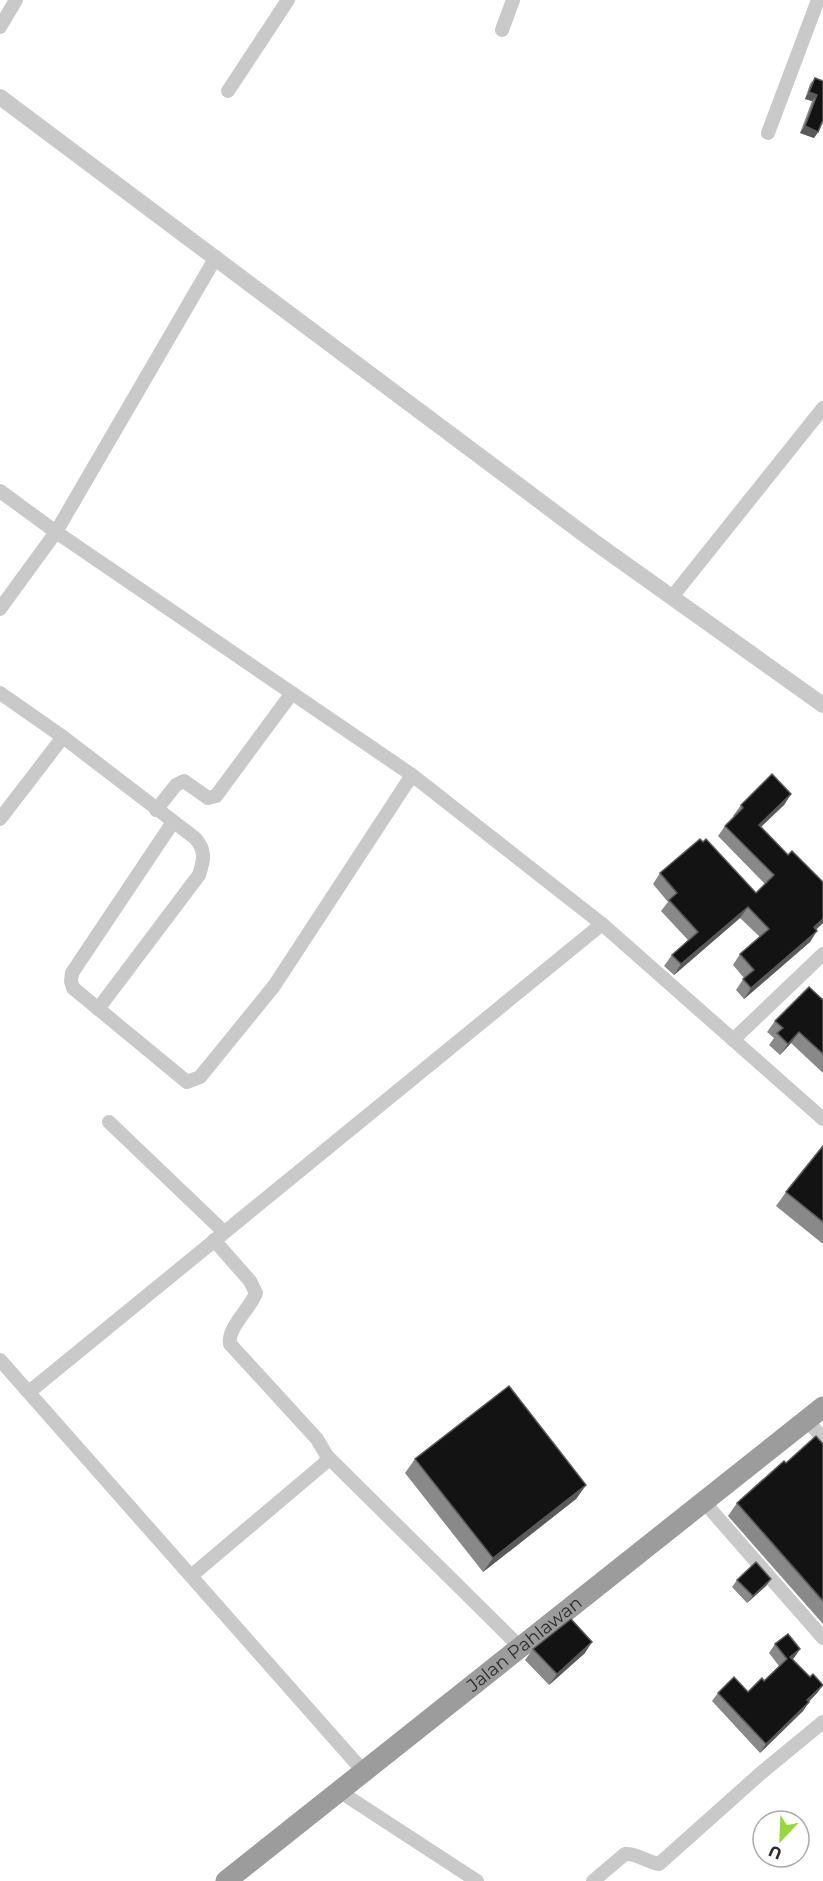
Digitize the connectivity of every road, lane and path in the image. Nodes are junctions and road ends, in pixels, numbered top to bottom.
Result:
1 (16, 0) edge
2 (288, 0) edge
3 (818, 0) edge
4 (510, 1) edge
5 (0, 27) edge
6 (502, 30) dead end
7 (228, 91) dead end
8 (0, 97) edge
9 (768, 133) dead end
10 (216, 257) junction
11 (823, 408) edge
12 (0, 491) edge
13 (56, 532) junction
14 (672, 597) junction
15 (0, 609) edge
16 (0, 693) edge
17 (292, 693) junction
18 (823, 705) edge
19 (63, 737) junction
20 (412, 775) junction
21 (156, 810) junction
22 (0, 819) edge
23 (173, 822) junction
24 (602, 924) junction
25 (823, 954) edge
26 (98, 1009) junction
27 (733, 1040) junction
28 (823, 1119) edge
29 (109, 1122) dead end
30 (219, 1236) junction
31 (0, 1360) edge
32 (29, 1392) junction
33 (815, 1414) edge
34 (823, 1438) edge
35 (327, 1456) junction
36 (704, 1502) junction
37 (191, 1576) junction
38 (823, 1638) edge
39 (521, 1648) junction
40 (823, 1722) edge
41 (364, 1772) junction
42 (339, 1791) junction
43 (226, 1881) edge
44 (477, 1881) edge
45 (593, 1881) edge

1 - 5 street
2 - 7 street
3 - 9 street
4 - 6 street
8 - 10 street
10 - 13 street
10 - 14 street
11 - 14 street
12 - 13 street
13 - 15 street
13 - 17 street
14 - 18 street
16 - 19 street
17 - 20 street
17 - 21 street
19 - 21 street
19 - 22 street
20 - 24 street
20 - 26 street
21 - 23 street
23 - 26 street
23 - 26 street
24 - 27 street
24 - 30 street
25 - 27 street
27 - 28 street
29 - 30 street
30 - 32 street
30 - 35 street
31 - 32 street
32 - 37 street
33 - 34 street
33 - 36 highway, Jalan Pahlawan
35 - 37 street
35 - 39 street
36 - 38 street
36 - 39 highway, Jalan Pahlawan
37 - 41 street
39 - 41 highway, Jalan Pahlawan
40 - 45 street
41 - 42 highway, Jalan Pahlawan
42 - 43 highway, Jalan Pahlawan
42 - 44 street

